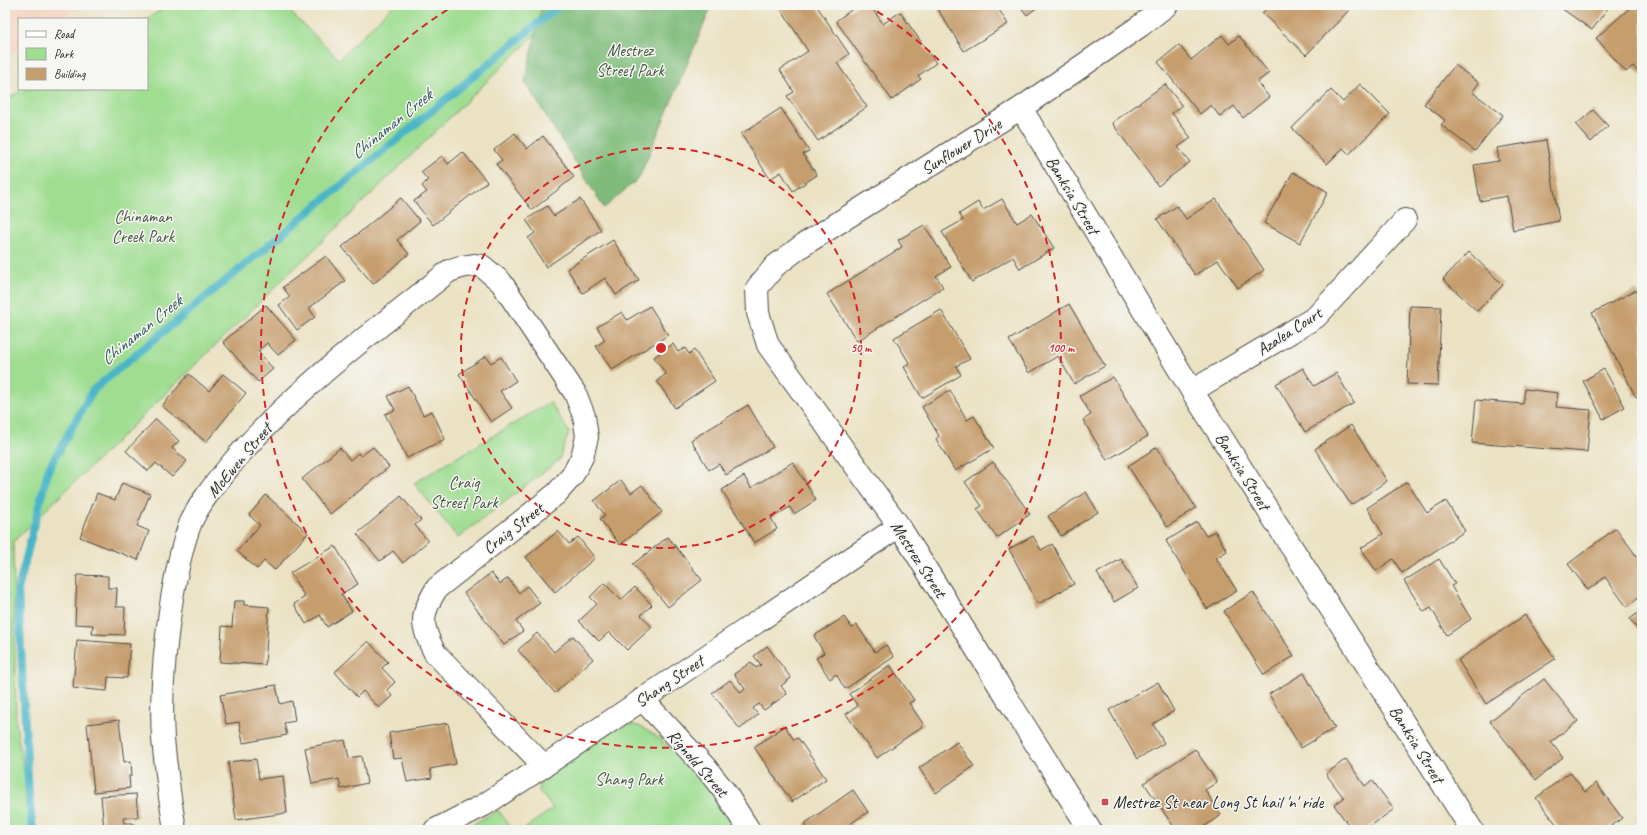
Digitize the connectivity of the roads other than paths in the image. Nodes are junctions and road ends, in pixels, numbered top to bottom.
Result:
1 (1167, 5) edge
2 (1020, 108) junction
3 (1405, 220) dead end
4 (482, 266) joint
5 (757, 288) joint
6 (1192, 391) junction
7 (899, 526) junction
8 (642, 699) junction
9 (544, 766) junction
10 (175, 830) edge
11 (435, 830) edge
12 (749, 830) edge
13 (1090, 830) edge
14 (1472, 830) edge

1 - 2 street, Sunflower Drive
2 - 5 street, Sunflower Drive
2 - 6 street, Banksia Street
3 - 6 street, Azalea Court
4 - 9 street, Craig Street
4 - 10 street, McEwen Street
5 - 7 street, Mestrez Street
6 - 14 street, Banksia Street
7 - 8 street, Shang Street
7 - 13 street, Mestrez Street
8 - 9 street, Shang Street
8 - 12 street, Rignold Street
9 - 11 street, Shang Street

